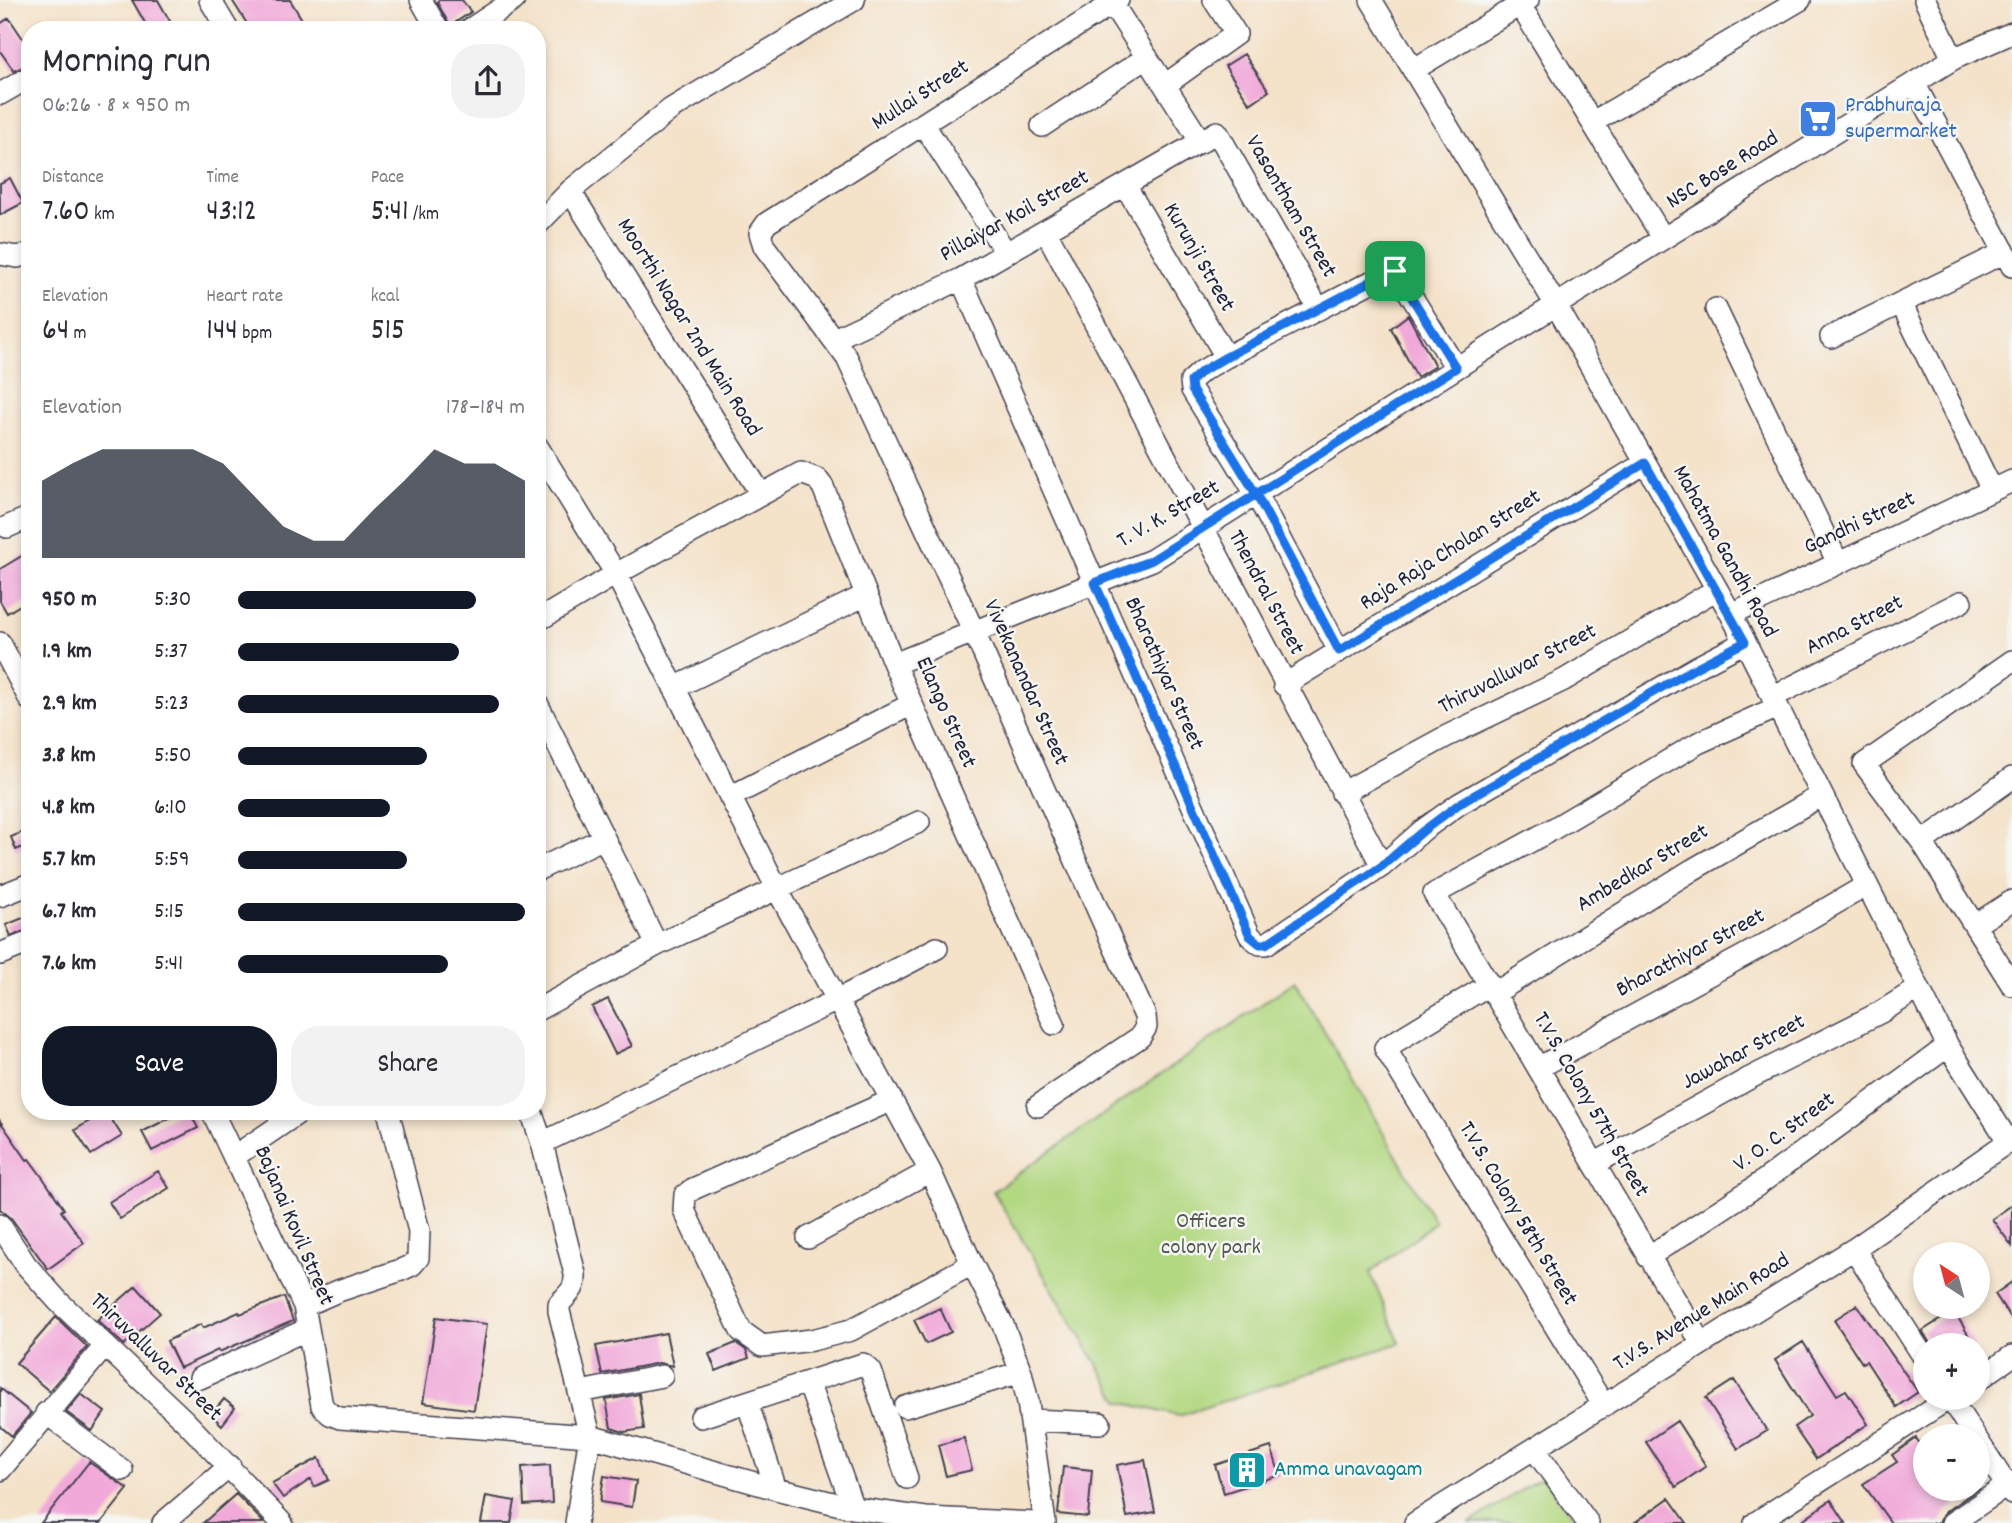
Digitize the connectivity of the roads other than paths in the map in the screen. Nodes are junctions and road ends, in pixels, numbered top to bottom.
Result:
1 (210, 0) edge
2 (421, 0) edge
3 (514, 0) edge
4 (854, 0) edge
5 (1214, 0) edge
6 (1371, 0) edge
7 (1800, 0) edge
8 (1925, 0) edge
9 (1114, 1) edge
10 (1524, 2) edge
11 (223, 21) edge
12 (433, 21) edge
13 (482, 21) edge
14 (2012, 33) edge
15 (1147, 57) junction
16 (1953, 59) junction
17 (1413, 70) junction
18 (21, 82) edge
19 (1164, 85) junction
20 (0, 94) edge
21 (1593, 122) junction
22 (924, 125) junction
23 (1042, 126) dead end
24 (1209, 137) junction
25 (1125, 185) junction
26 (570, 191) junction
27 (546, 216) edge
28 (1046, 231) junction
29 (760, 233) joint
30 (1663, 238) junction
31 (1006, 253) junction
32 (0, 254) edge
33 (21, 256) edge
34 (2008, 259) edge
35 (961, 279) junction
36 (1901, 303) junction
37 (1556, 305) junction
38 (1318, 308) junction
39 (1716, 309) dead end
40 (1831, 337) dead end
41 (834, 340) junction
42 (1226, 357) junction
43 (1456, 368) junction
44 (546, 461) edge
45 (1645, 463) junction
46 (2012, 481) edge
47 (1992, 490) junction
48 (761, 494) junction
49 (1256, 494) junction
50 (21, 521) edge
51 (7, 527) dead end
52 (1201, 529) junction
53 (1838, 563) junction
54 (615, 574) junction
55 (1095, 583) junction
56 (1717, 589) junction
57 (866, 595) junction
58 (1961, 602) dead end
59 (1731, 614) junction
60 (546, 616) edge
61 (974, 632) junction
62 (1745, 642) junction
63 (0, 643) edge
64 (1339, 651) junction
65 (2012, 661) edge
66 (894, 664) junction
67 (21, 683) edge
68 (1284, 685) junction
69 (674, 688) junction
70 (1775, 702) junction
71 (912, 704) junction
72 (546, 721) edge
73 (2012, 778) edge
74 (1342, 793) junction
75 (1822, 795) junction
76 (730, 797) junction
77 (919, 822) dead end
78 (604, 838) junction
79 (1922, 842) junction
80 (546, 866) edge
81 (1382, 866) junction
82 (1867, 885) junction
83 (21, 888) edge
84 (777, 890) junction
85 (1434, 894) joint
86 (0, 896) edge
87 (2012, 901) edge
88 (1975, 925) junction
89 (657, 945) junction
90 (21, 946) edge
91 (937, 948) dead end
92 (0, 954) edge
93 (2012, 985) edge
94 (1492, 988) junction
95 (1919, 988) junction
96 (837, 1000) junction
97 (546, 1005) edge
98 (1054, 1024) dead end
99 (1948, 1046) junction
100 (1385, 1048) joint
101 (1538, 1068) junction
102 (892, 1100) junction
103 (1038, 1106) dead end
104 (217, 1120) edge
105 (288, 1120) edge
106 (390, 1120) edge
107 (534, 1120) edge
108 (2010, 1140) edge
109 (542, 1143) junction
110 (235, 1156) junction
111 (1594, 1164) junction
112 (930, 1171) junction
113 (0, 1225) edge
114 (808, 1238) dead end
115 (1854, 1249) junction
116 (1648, 1257) junction
117 (972, 1264) junction
118 (304, 1306) junction
119 (308, 1329) junction
120 (1913, 1340) edge
121 (1702, 1343) junction
122 (104, 1346) junction
123 (2012, 1356) edge
124 (1021, 1372) junction
125 (1990, 1372) edge
126 (662, 1376) dead end
127 (200, 1378) dead end
128 (808, 1382) junction
129 (580, 1392) junction
130 (747, 1402) junction
131 (905, 1406) dead end
132 (1604, 1406) junction
133 (1931, 1410) edge
134 (46, 1413) junction
135 (701, 1417) dead end
136 (1031, 1420) junction
137 (1100, 1423) dead end
138 (590, 1436) junction
139 (1535, 1450) junction
140 (1990, 1459) edge
141 (230, 1466) junction
142 (0, 1470) edge
143 (122, 1470) dead end
144 (907, 1478) dead end
145 (2010, 1487) edge
146 (776, 1489) junction
147 (853, 1508) junction
148 (926, 1520) edge
149 (163, 1523) edge
150 (282, 1523) edge
151 (576, 1523) edge
152 (1037, 1523) edge
153 (1045, 1523) edge
154 (1415, 1523) edge
155 (1588, 1523) edge
156 (1755, 1523) edge
157 (1952, 1523) edge

1 - 11 street
2 - 12 street
3 - 13 street
4 - 26 street
5 - 19 street
6 - 17 street, Mahatma Gandhi Road
7 - 21 street
8 - 16 street
9 - 15 street, Vasantham Street
9 - 22 street, Mullai Street
10 - 17 street
10 - 21 street
14 - 16 street
15 - 19 street, Vasantham Street
15 - 23 street
16 - 30 street, NSC Bose Road
16 - 34 street
17 - 37 street, Mahatma Gandhi Road
18 - 20 street
19 - 24 street, Vasantham Street
21 - 30 street
22 - 29 street, Mullai Street
22 - 31 street
24 - 25 street, Pillaiyar Koil Street
24 - 38 street, Vasantham Street
25 - 28 street, Pillaiyar Koil Street
25 - 42 street, Kurunji Street
26 - 27 street
26 - 48 street, Moorthi Nagar 2nd Main Road
28 - 31 street, Pillaiyar Koil Street
28 - 52 street, Thendral Street
29 - 41 street, Vivekanandar Street
30 - 37 street, NSC Bose Road
31 - 35 street, Pillaiyar Koil Street
32 - 33 street
34 - 36 street
35 - 41 street, Pillaiyar Koil Street
35 - 55 street, Bharathiyar Street
36 - 40 street
36 - 47 street
37 - 43 street, T. V. K. Street
37 - 45 street, Mahatma Gandhi Road
38 - 42 street
38 - 43 street
39 - 53 street
41 - 61 street, Vivekanandar Street
42 - 49 street
43 - 49 street, T. V. K. Street
44 - 54 street
45 - 56 street, Mahatma Gandhi Road
45 - 64 street, Raja Raja Cholan Street
46 - 47 street, Gandhi Street
47 - 53 street, Gandhi Street
48 - 54 street, Elango Street
48 - 57 street, Elango Street
49 - 52 street, T. V. K. Street
49 - 64 street
50 - 51 street
52 - 55 street, T. V. K. Street
52 - 68 street, Thendral Street
53 - 59 street, Gandhi Street
54 - 60 street, Elango Street
54 - 69 street
55 - 61 street, T. V. K. Street
55 - 81 street, Bharathiyar Street
56 - 59 street, Mahatma Gandhi Road
56 - 74 street, Thiruvalluvar Street
57 - 66 street, Elango Street
57 - 69 street
58 - 70 street, Anna Street
59 - 62 street, Mahatma Gandhi Road
61 - 66 street, T. V. K. Street
61 - 103 street, Vivekanandar Street
62 - 70 street, Mahatma Gandhi Road
62 - 81 street
63 - 67 street
64 - 68 street, Raja Raja Cholan Street
65 - 79 street
66 - 71 street, Elango Street
68 - 74 street, Thendral Street
69 - 76 street
70 - 75 street, Mahatma Gandhi Road
70 - 85 street, Anna Street
71 - 76 street
71 - 98 street, Elango Street
72 - 78 street
73 - 79 street
74 - 81 street, Thendral Street
75 - 82 street, Mahatma Gandhi Road
75 - 94 street, Ambedkar Street
76 - 84 street
77 - 84 street
78 - 80 street
78 - 89 street
79 - 88 street
82 - 95 street, Mahatma Gandhi Road
82 - 101 street, Bharathiyar Street
83 - 86 street
84 - 89 street
84 - 96 street
85 - 94 street, T.V.S. Colony 57th Street
87 - 88 street
88 - 93 street
89 - 97 street
90 - 92 street
91 - 96 street
94 - 100 street, Ambedkar Street
94 - 101 street, T.V.S. Colony 57th Street
95 - 99 street, Mahatma Gandhi Road
95 - 111 street, Jawahar Street
96 - 102 street
96 - 109 street
99 - 108 street, Mahatma Gandhi Road
99 - 116 street, V. O. C. Street
100 - 132 street, T.V.S. Colony 58th Street
101 - 111 street, T.V.S. Colony 57th Street
102 - 112 street
102 - 117 street
104 - 110 street, Bajanai Kovil Street
105 - 110 street
106 - 118 street
107 - 109 street
108 - 115 street, T.V.S. Avenue Main Road
109 - 129 street
110 - 118 street, Bajanai Kovil Street
111 - 116 street, T.V.S. Colony 57th Street
112 - 114 street
112 - 117 street
113 - 122 street, Thiruvalluvar Street
115 - 120 street
115 - 121 street, T.V.S. Avenue Main Road
116 - 121 street, T.V.S. Colony 57th Street
117 - 124 street
118 - 119 street, Bajanai Kovil Street
119 - 127 street
119 - 138 street, Bajanai Kovil Street
121 - 132 street, T.V.S. Avenue Main Road
122 - 134 street
122 - 141 street, Thiruvalluvar Street
123 - 125 street
124 - 131 street
124 - 136 street
126 - 129 street
128 - 130 street
128 - 144 street
128 - 147 street
129 - 138 street
130 - 135 street
130 - 146 street
132 - 139 street, T.V.S. Avenue Main Road
133 - 156 street
134 - 142 street
134 - 143 street
136 - 137 street
136 - 153 street
138 - 146 street
138 - 151 street
139 - 154 street, T.V.S. Avenue Main Road
139 - 155 street
140 - 145 street
141 - 149 street
141 - 150 street, Thiruvalluvar Street
145 - 157 street
146 - 147 street
147 - 148 street
148 - 152 street

